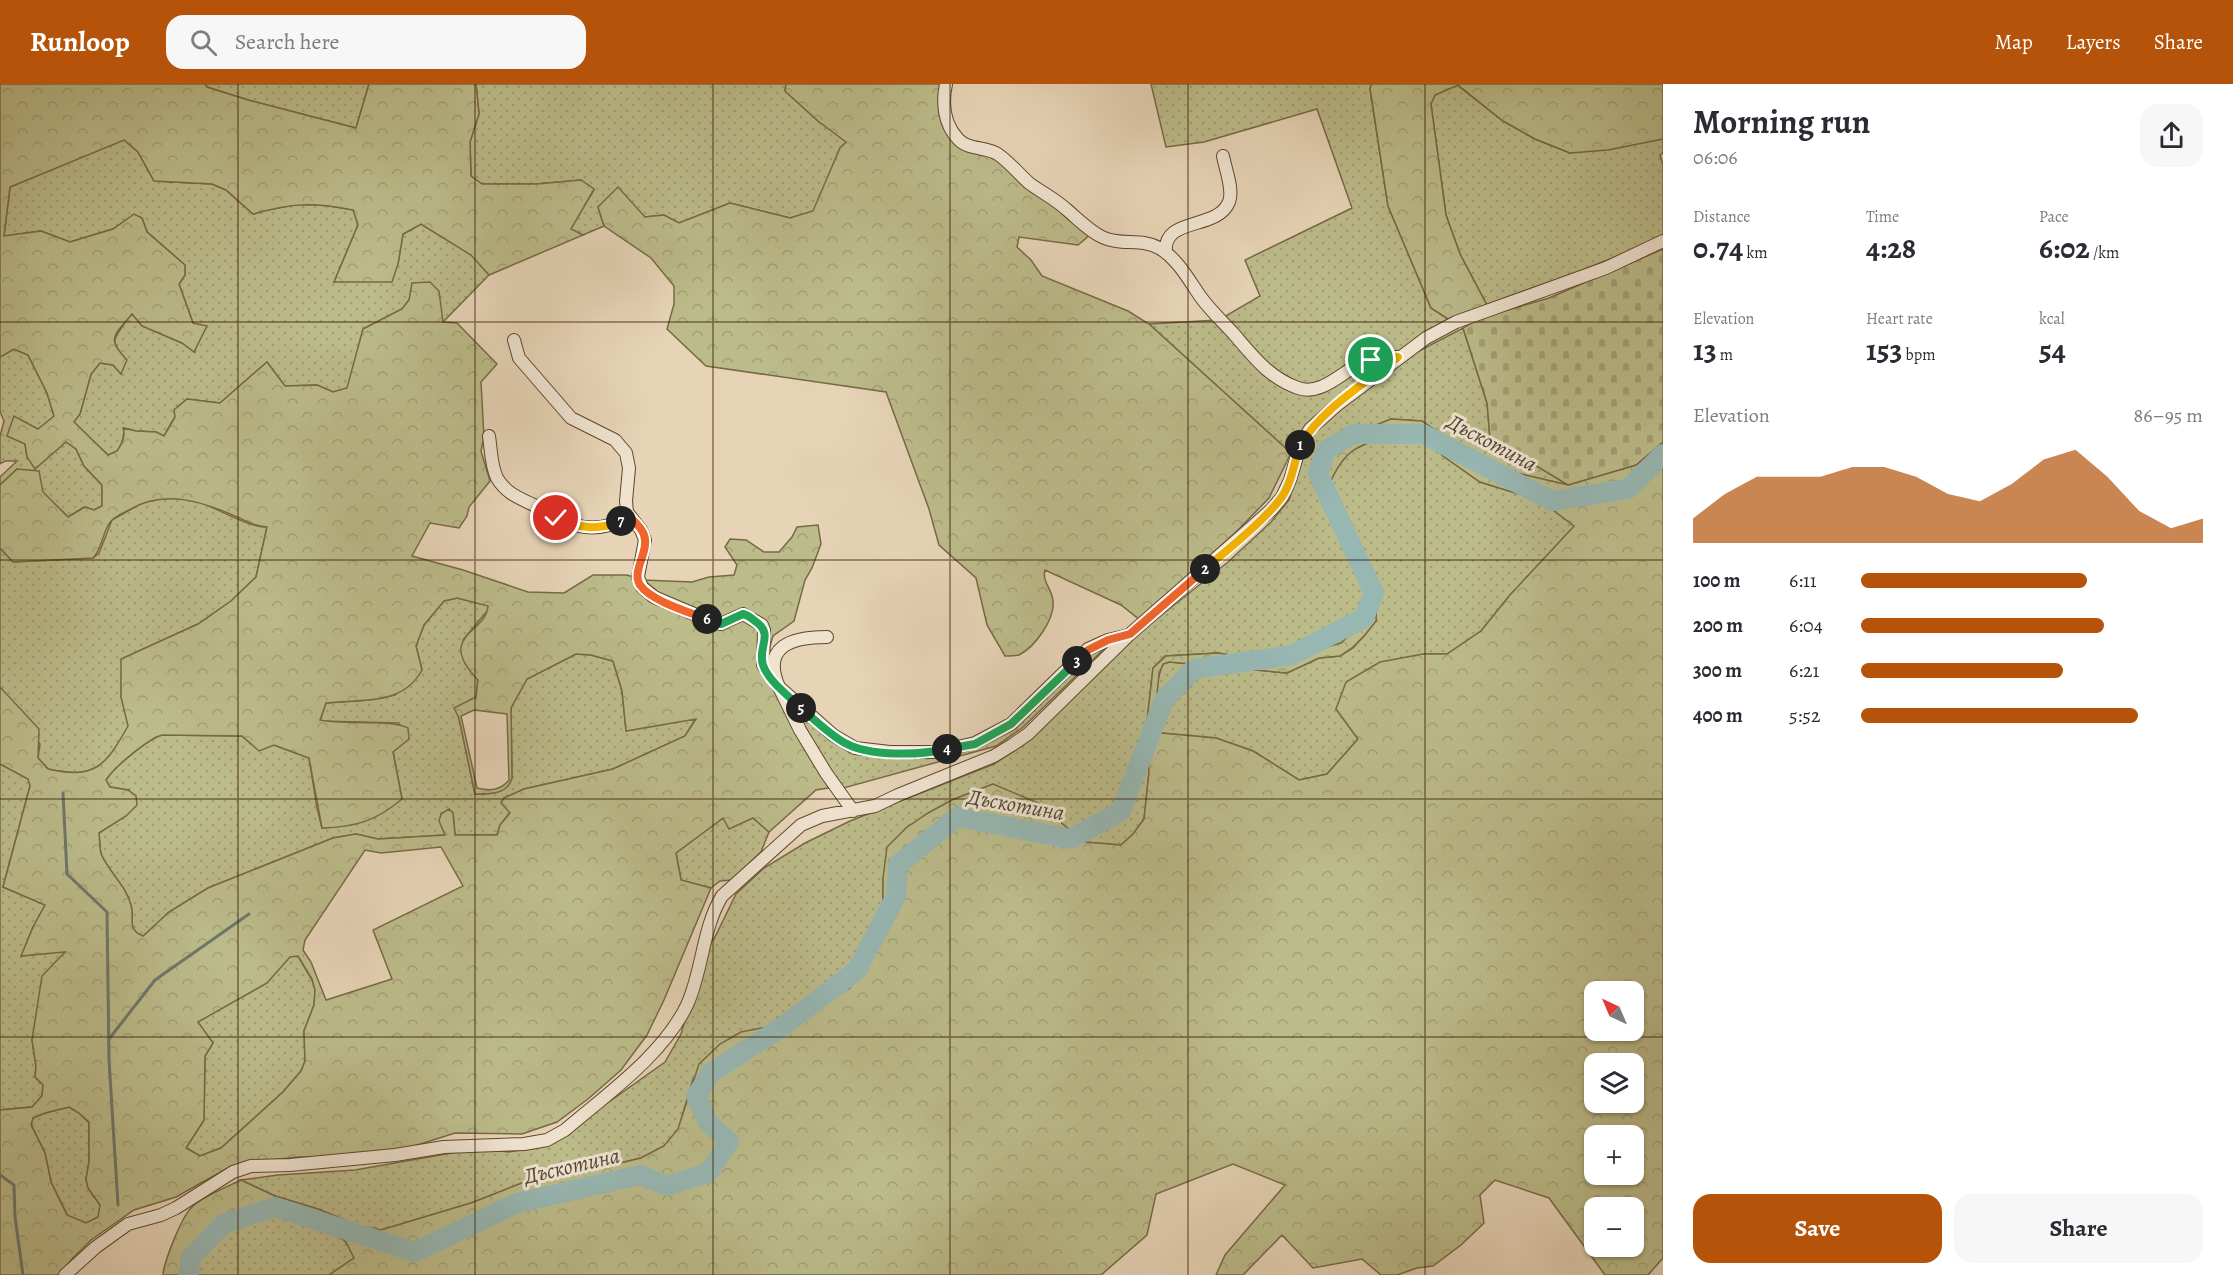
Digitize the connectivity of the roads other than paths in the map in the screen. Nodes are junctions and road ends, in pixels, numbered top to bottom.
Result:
1 (946, 84) edge
2 (1223, 156) dead end
3 (1663, 242) edge
4 (1166, 253) junction
5 (514, 340) dead end
6 (1398, 357) junction
7 (489, 436) dead end
8 (630, 517) junction
9 (1130, 634) junction
10 (826, 637) dead end
11 (779, 687) junction
12 (853, 811) junction
13 (65, 1275) edge

1 - 4 street
2 - 4 street
3 - 6 street
4 - 6 street
5 - 8 street
6 - 9 street
7 - 8 street
8 - 11 street
9 - 11 street
9 - 12 street
10 - 11 street
11 - 12 street
12 - 13 street

